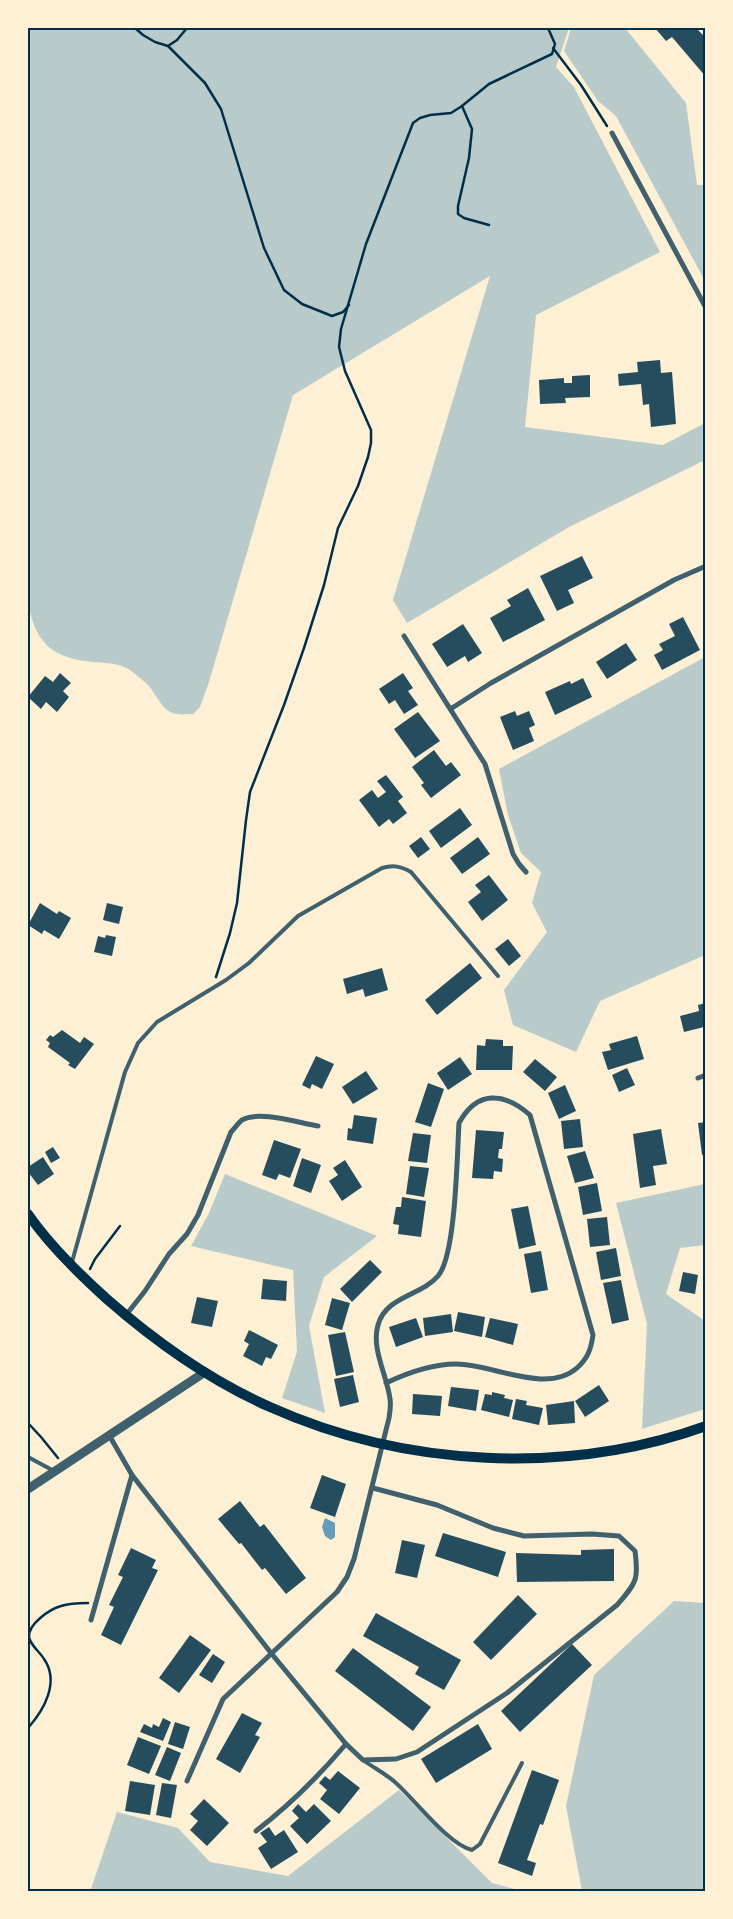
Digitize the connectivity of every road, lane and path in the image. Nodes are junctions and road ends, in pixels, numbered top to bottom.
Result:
1 (136, 28) edge
2 (187, 28) edge
3 (548, 28) edge
4 (168, 46) junction
5 (554, 48) junction
6 (462, 106) junction
7 (612, 133) joint
8 (489, 225) dead end
9 (350, 304) junction
10 (706, 308) edge
11 (706, 566) edge
12 (404, 636) dead end
13 (452, 708) junction
14 (526, 872) dead end
15 (498, 976) dead end
16 (212, 988) junction
17 (706, 1075) edge
18 (698, 1078) dead end
19 (318, 1126) dead end
20 (28, 1214) edge
21 (120, 1226) dead end
22 (71, 1264) junction
23 (85, 1279) junction
24 (126, 1315) junction
25 (205, 1372) junction
26 (386, 1383) junction
27 (28, 1424) edge
28 (706, 1426) edge
29 (108, 1435) junction
30 (382, 1443) junction
31 (28, 1456) edge
32 (63, 1465) junction
33 (54, 1472) junction
34 (132, 1475) junction
35 (373, 1488) junction
36 (28, 1489) edge
37 (95, 1604) junction
38 (91, 1620) dead end
39 (271, 1653) junction
40 (28, 1728) edge
41 (346, 1744) junction
42 (364, 1760) junction
43 (522, 1763) dead end
44 (187, 1781) dead end
45 (256, 1831) dead end

1 - 4 path
2 - 4 path
3 - 5 path
4 - 9 path
5 - 6 path
5 - 7 path
6 - 8 path
6 - 9 path
7 - 10 street
9 - 16 path
11 - 13 street
12 - 13 street
13 - 14 street
15 - 16 lane
16 - 22 lane
17 - 18 street
19 - 24 street
20 - 22 main road
21 - 23 path
22 - 23 main road
23 - 24 main road
24 - 25 main road
25 - 29 street
25 - 30 main road
26 - 26 street
26 - 30 street
27 - 32 path
28 - 30 main road
29 - 32 street
29 - 34 street
30 - 35 street
31 - 33 lane
32 - 33 street
33 - 36 street
34 - 37 street
34 - 39 street
35 - 39 street
35 - 42 street
37 - 38 street
37 - 40 path
39 - 41 street
39 - 44 street
41 - 42 street
41 - 45 street
42 - 43 lane

